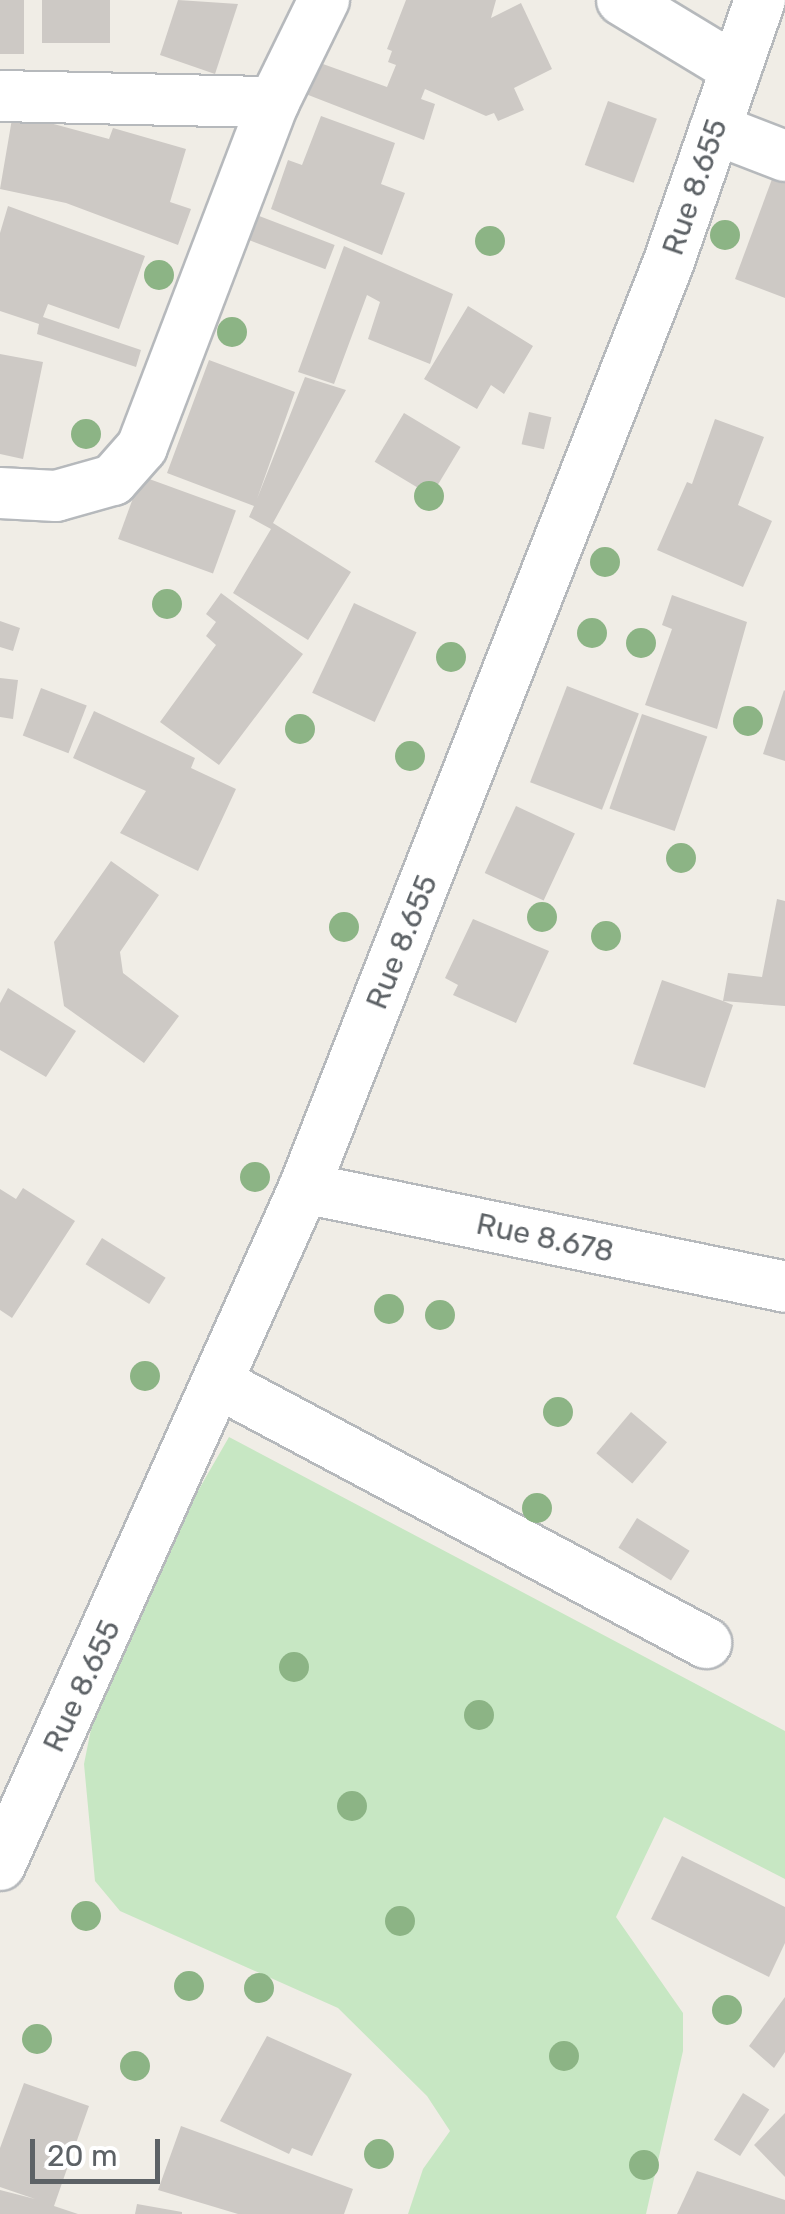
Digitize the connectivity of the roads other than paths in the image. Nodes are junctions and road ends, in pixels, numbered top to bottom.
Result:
1 (324, 0) edge
2 (622, 0) edge
3 (760, 0) edge
4 (736, 69) junction
5 (0, 96) edge
6 (274, 102) junction
7 (715, 129) junction
8 (785, 156) edge
9 (0, 492) edge
10 (304, 1188) junction
11 (785, 1287) edge
12 (220, 1384) junction
13 (706, 1642) dead end
14 (0, 1866) edge

1 - 6 street
2 - 4 street
3 - 4 street, Rue 8.655
4 - 7 street, Rue 8.655
5 - 6 street
6 - 9 street
7 - 8 street
7 - 10 street, Rue 8.655
10 - 11 street, Rue 8.678
10 - 12 street, Rue 8.655
12 - 13 street
12 - 14 street, Rue 8.655

